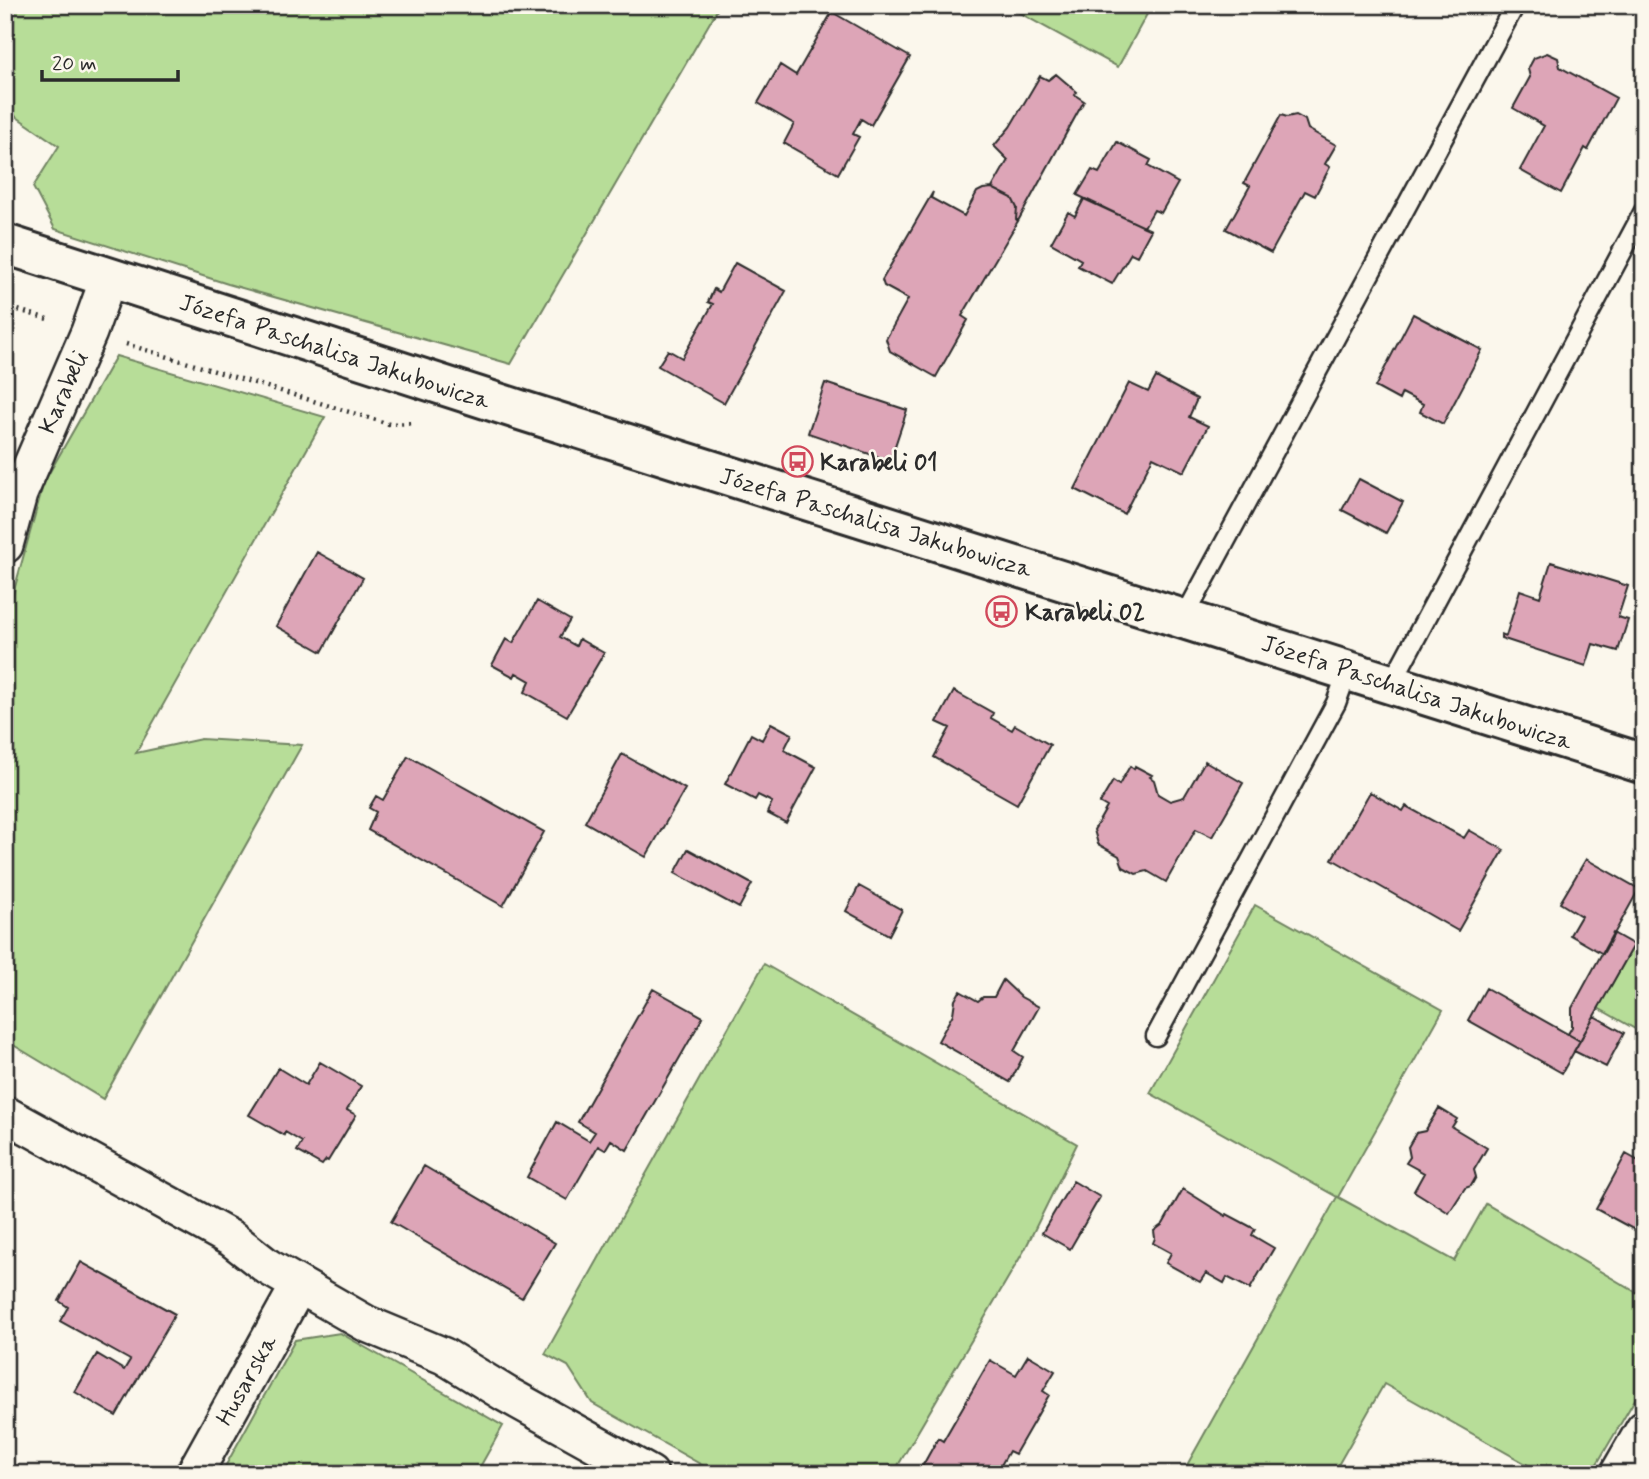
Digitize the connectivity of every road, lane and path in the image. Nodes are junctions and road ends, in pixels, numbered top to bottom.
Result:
1 (1515, 5) edge
2 (1644, 211) edge
3 (5, 244) edge
4 (108, 279) junction
5 (5, 545) edge
6 (1184, 618) junction
7 (1348, 670) junction
8 (1391, 684) junction
9 (1644, 764) edge
10 (1156, 1036) dead end
11 (5, 1114) edge
12 (299, 1285) junction
13 (1644, 1429) edge
14 (194, 1474) edge
15 (650, 1474) edge
16 (1618, 1474) edge

1 - 6 lane
2 - 8 lane
3 - 4 street, Józefa Paschalisa Jakubowicza
4 - 5 street, Karabeli
4 - 6 street, Józefa Paschalisa Jakubowicza
6 - 7 street, Józefa Paschalisa Jakubowicza
7 - 8 street, Józefa Paschalisa Jakubowicza
7 - 10 lane
8 - 9 street, Józefa Paschalisa Jakubowicza
11 - 12 street
12 - 14 street, Husarska
12 - 15 street
13 - 16 street

